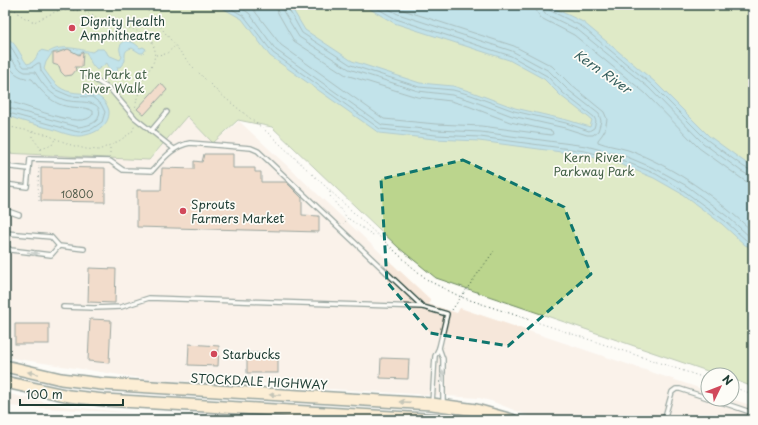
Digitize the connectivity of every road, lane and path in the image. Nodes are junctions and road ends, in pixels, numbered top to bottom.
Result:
1 (142, 5) edge
2 (175, 46) junction
3 (155, 55) dead end
4 (84, 73) dead end
5 (167, 112) dead end
6 (151, 131) junction
7 (32, 132) dead end
8 (56, 138) dead end
9 (110, 145) dead end
10 (41, 149) junction
11 (174, 149) junction
12 (40, 159) junction
13 (110, 161) junction
14 (5, 163) edge
15 (29, 169) junction
16 (5, 184) edge
17 (330, 191) junction
18 (39, 201) dead end
19 (5, 210) edge
20 (20, 215) dead end
21 (348, 219) junction
22 (340, 228) junction
23 (6, 232) edge
24 (376, 234) junction
25 (5, 245) edge
26 (59, 246) junction
27 (84, 249) dead end
28 (494, 251) dead end
29 (461, 297) junction
30 (63, 307) dead end
31 (423, 307) junction
32 (446, 314) junction
33 (439, 348) junction
34 (5, 366) edge
35 (700, 376) edge
36 (5, 382) edge
37 (740, 390) edge
38 (230, 392) junction
39 (753, 394) edge
40 (700, 395) edge
41 (152, 402) junction
42 (438, 405) junction
43 (735, 407) edge
44 (753, 413) edge
45 (442, 420) edge
46 (512, 420) edge
47 (664, 420) edge

1 - 2 path
2 - 3 path
2 - 17 path
4 - 6 lane
5 - 6 lane
6 - 11 lane
7 - 10 path
8 - 10 path
9 - 13 path
10 - 12 path
11 - 13 lane
11 - 22 lane
12 - 13 lane
12 - 15 lane
12 - 18 path
14 - 15 lane
15 - 16 lane
17 - 21 path
17 - 24 path
19 - 20 lane
21 - 22 path
21 - 24 path
22 - 31 lane
23 - 25 lane
23 - 26 lane
24 - 29 path
25 -> 26 lane
26 - 27 lane
28 - 29 path
29 - 32 path
29 - 35 path
30 - 31 lane
31 - 32 lane
32 - 33 lane
42 -> 33 lane
33 - 42 lane
38 -> 34 main road, STOCKDALE HIGHWAY
36 - 41 main road
37 - 39 path
38 - 41 main road
42 -> 38 main road, STOCKDALE HIGHWAY
40 - 47 lane
41 - 45 main road
42 - 46 main road, STOCKDALE HIGHWAY
43 - 44 lane

